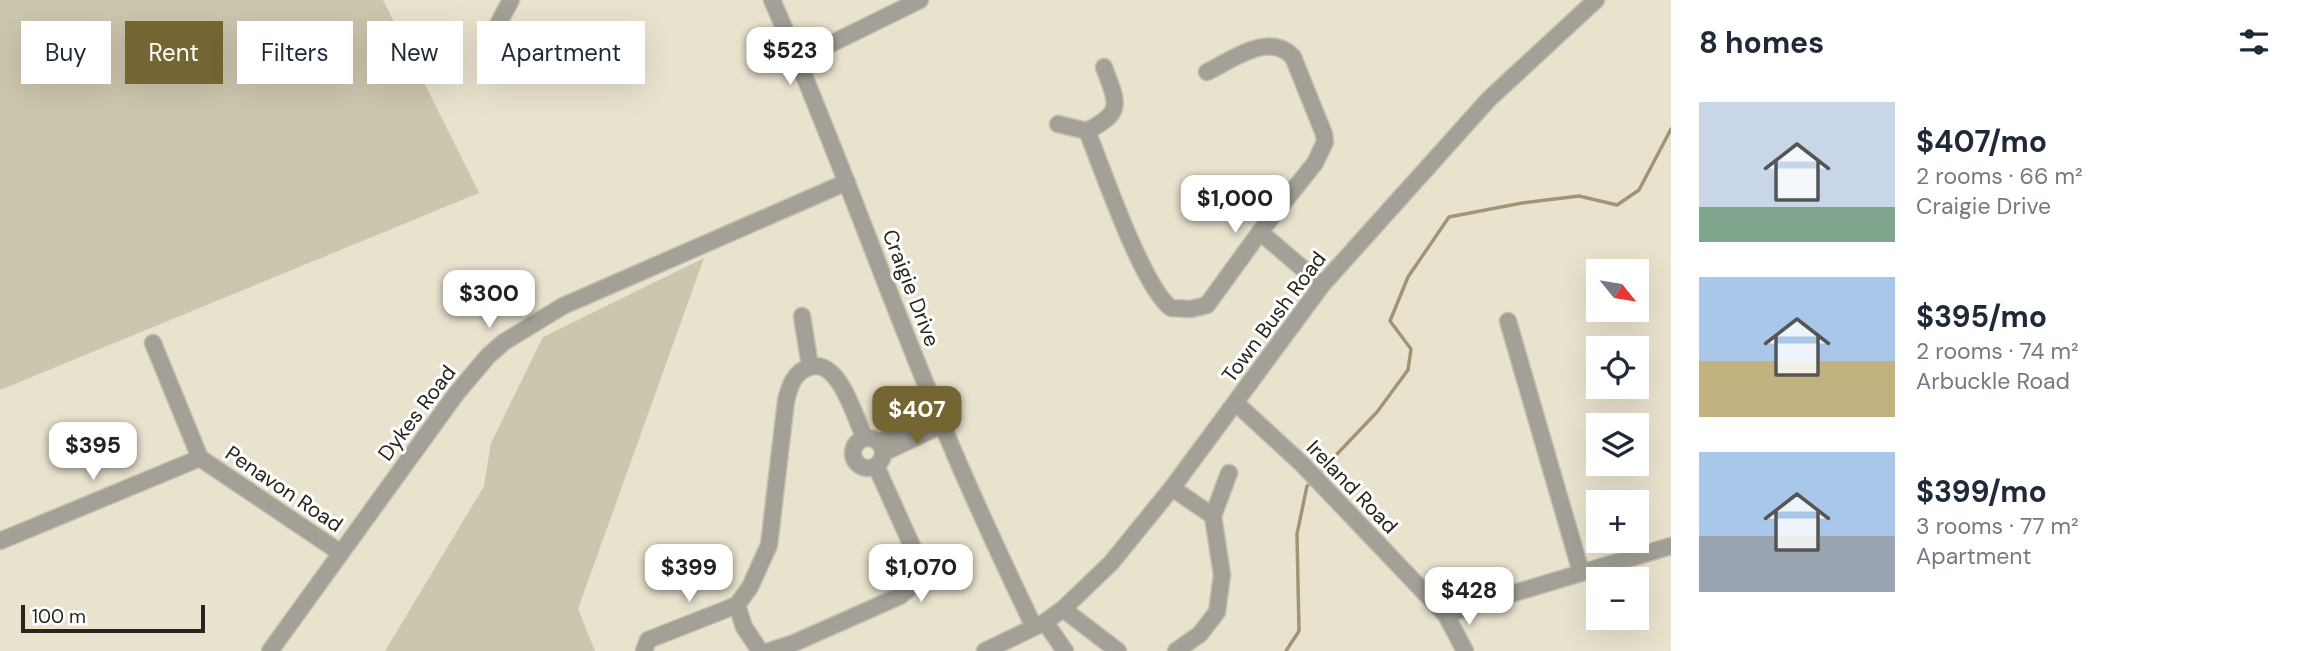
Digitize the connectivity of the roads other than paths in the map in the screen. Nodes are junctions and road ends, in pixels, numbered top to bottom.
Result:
1 (511, 0) edge
2 (772, 0) edge
3 (1596, 0) edge
4 (909, 2) edge
5 (500, 21) edge
6 (802, 67) junction
7 (1104, 67) dead end
8 (1207, 72) dead end
9 (1058, 124) dead end
10 (1087, 131) junction
11 (847, 182) junction
12 (1260, 232) junction
13 (1322, 285) junction
14 (802, 316) dead end
15 (1508, 321) dead end
16 (153, 344) dead end
17 (810, 366) junction
18 (1236, 402) junction
19 (940, 420) junction
20 (875, 450) junction
21 (201, 457) junction
22 (1229, 473) dead end
23 (1172, 488) junction
24 (1213, 516) junction
25 (0, 541) edge
26 (1671, 546) edge
27 (341, 553) junction
28 (1581, 572) junction
29 (737, 605) junction
30 (1063, 609) junction
31 (1446, 615) junction
32 (1039, 624) junction
33 (270, 651) edge
34 (644, 651) edge
35 (760, 651) edge
36 (769, 651) edge
37 (985, 651) edge
38 (1065, 651) edge
39 (1118, 651) edge
40 (1176, 651) edge
41 (1465, 651) edge

1 - 5 street
2 - 6 street, Craigie Drive
3 - 13 street, Town Bush Road
4 - 6 street
6 - 11 street, Craigie Drive
7 - 10 street
8 - 12 street
9 - 10 street
10 - 12 street
11 - 19 street, Craigie Drive
11 - 27 street, Dykes Road
12 - 13 street
13 - 18 street, Town Bush Road
14 - 17 street
15 - 28 street
16 - 21 street, Penavon Road
17 - 20 street
17 - 29 street
18 - 23 street, Town Bush Road
18 - 31 street, Ireland Road
19 - 20 street
19 - 32 street, Craigie Drive
20 - 36 street
21 - 25 street
21 - 27 street, Penavon Road
22 - 24 street
23 - 24 street
23 - 30 street, Town Bush Road
24 - 40 street
26 - 28 street
27 - 33 street, Dykes Road
28 - 31 street
29 - 34 street
29 - 35 street
30 - 32 street, Town Bush Road
30 - 39 street
31 - 41 street, Ireland Road
32 - 37 street, Town Bush Road
32 - 38 street, Craigie Drive

